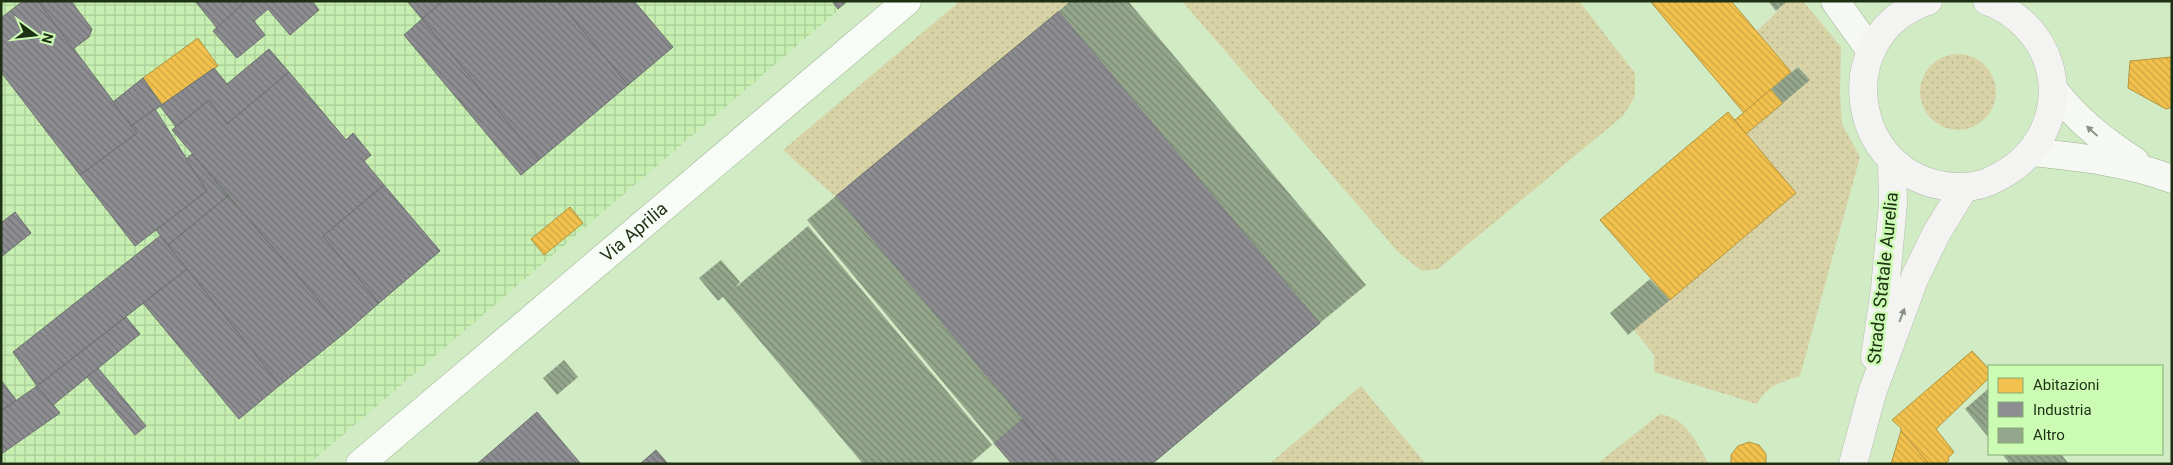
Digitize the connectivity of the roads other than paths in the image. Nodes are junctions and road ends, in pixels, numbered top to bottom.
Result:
1 (907, 1) edge
2 (1835, 1) edge
3 (1986, 1) edge
4 (1912, 4) edge
5 (2013, 8) edge
6 (1871, 51) junction
7 (2054, 90) junction
8 (2032, 152) junction
9 (1892, 162) junction
10 (2146, 169) junction
11 (2172, 179) edge
12 (1964, 188) junction
13 (1872, 393) junction
14 (360, 464) edge
15 (1853, 464) edge

1 - 14 street, Via Aprilia
2 - 6 street
3 - 5 main road, Strada Statale Aurelia
4 - 6 main road, Strada Statale Aurelia
5 - 7 main road, Strada Statale Aurelia
6 - 9 main road, Strada Statale Aurelia
7 - 8 main road, Strada Statale Aurelia
10 -> 7 street
8 - 10 street
8 - 12 main road, Strada Statale Aurelia
9 - 12 main road, Strada Statale Aurelia
9 - 13 main road, Strada Statale Aurelia
10 - 11 street
13 -> 12 main road, Strada Statale Aurelia
13 - 15 main road, Strada Statale Aurelia

